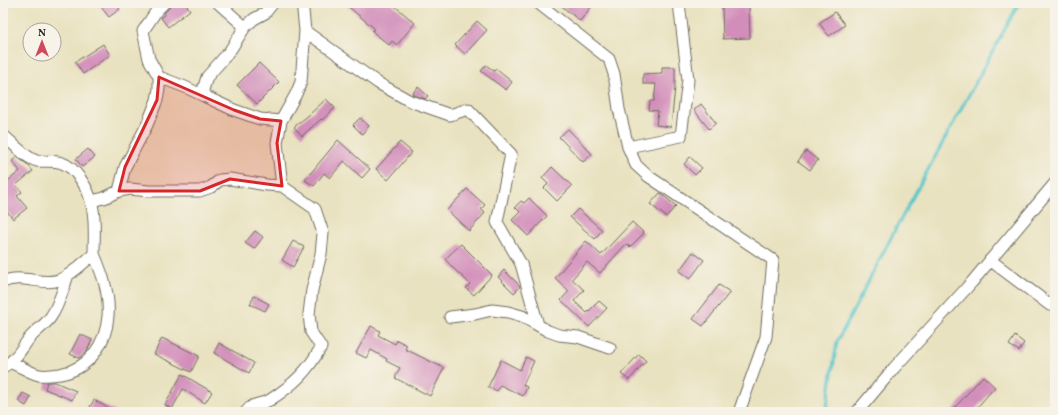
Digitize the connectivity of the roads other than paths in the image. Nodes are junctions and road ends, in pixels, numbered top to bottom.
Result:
1 (164, 3) edge
2 (218, 3) edge
3 (273, 3) edge
4 (304, 3) edge
5 (538, 3) edge
6 (679, 3) edge
7 (245, 27) junction
8 (305, 30) junction
9 (160, 77) junction
10 (207, 77) junction
11 (185, 87) junction
12 (204, 96) junction
13 (281, 121) junction
14 (3, 135) edge
15 (628, 147) junction
16 (1055, 183) edge
17 (282, 186) junction
18 (119, 191) junction
19 (92, 201) junction
20 (94, 254) junction
21 (990, 260) junction
22 (68, 275) junction
23 (3, 282) edge
24 (1053, 304) edge
25 (450, 317) dead end
26 (538, 325) junction
27 (610, 348) dead end
28 (7, 365) edge
29 (246, 412) edge
30 (739, 412) edge
31 (857, 412) edge

1 - 9 street
2 - 7 street
3 - 7 street
4 - 8 street
5 - 15 street
6 - 15 street
7 - 10 street
8 - 13 street
8 - 26 street
9 - 11 street
9 - 18 street
10 - 11 street
10 - 12 street
11 - 12 street
12 - 13 street
13 - 17 street
14 - 19 street
15 - 30 street
16 - 21 street
17 - 18 street
17 - 29 street
18 - 19 street
19 - 20 street
20 - 22 street
20 - 28 street
21 - 24 street
21 - 31 street
22 - 23 street
22 - 28 street
25 - 26 street
26 - 27 street

